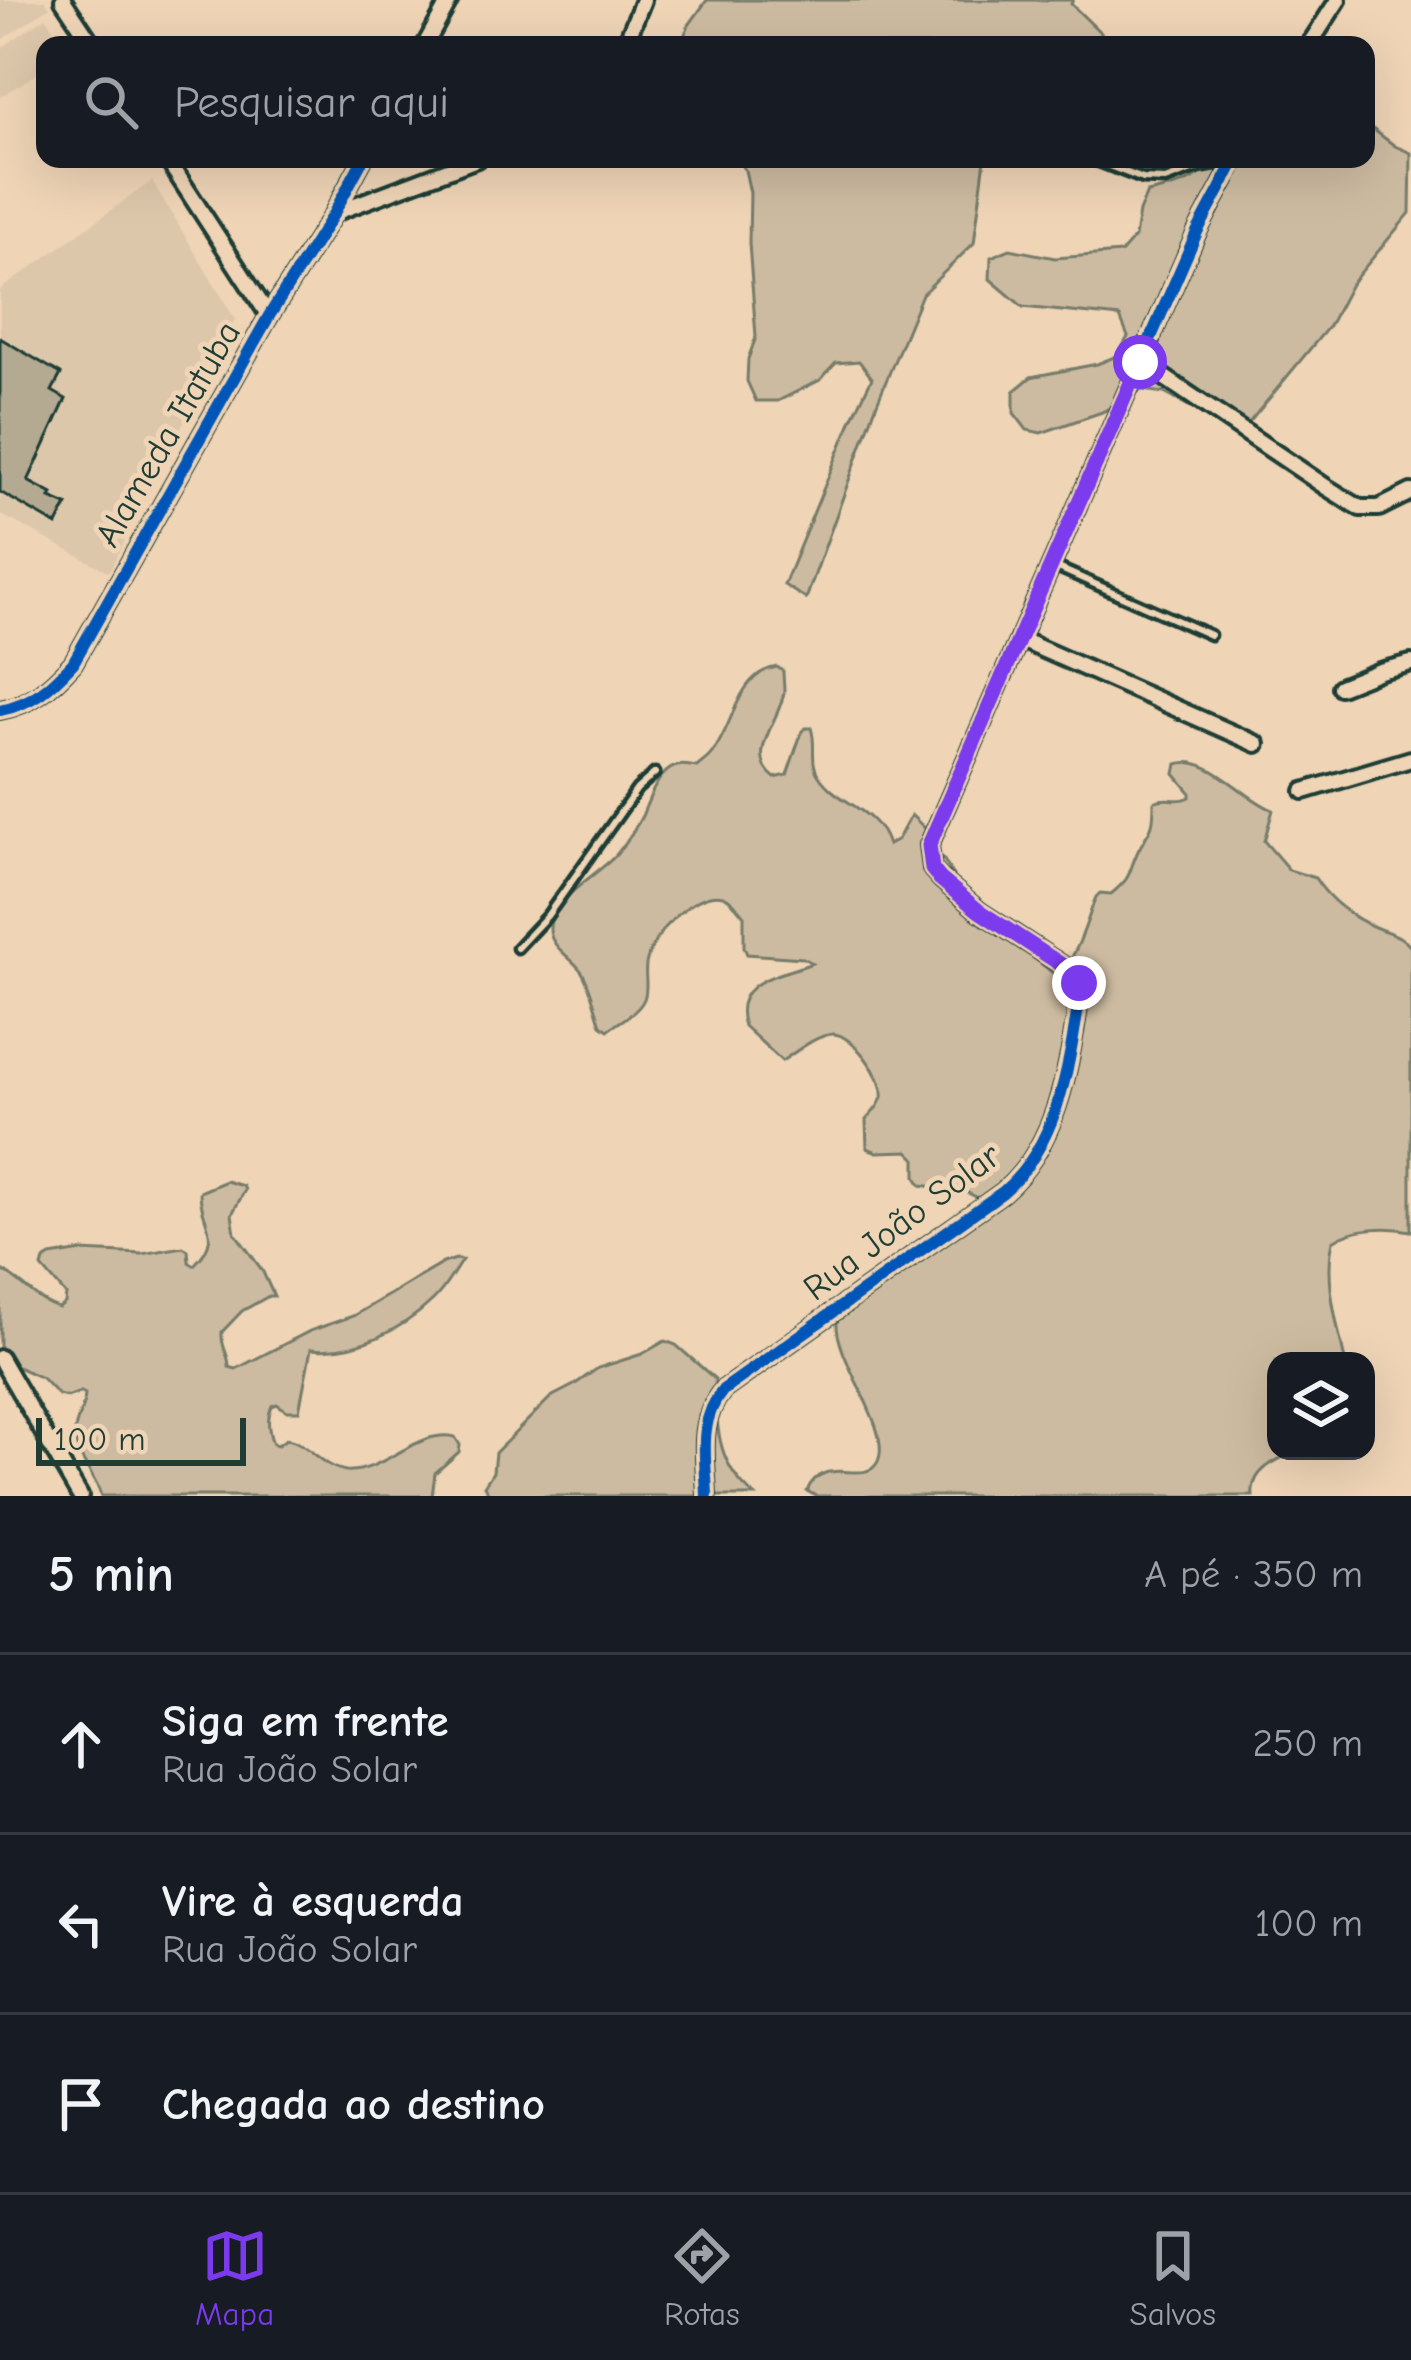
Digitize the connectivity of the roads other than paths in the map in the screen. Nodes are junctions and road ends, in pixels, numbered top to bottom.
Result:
1 (64, 0) edge
2 (450, 0) edge
3 (644, 0) edge
4 (1338, 0) edge
5 (87, 36) edge
6 (430, 36) edge
7 (629, 36) edge
8 (1316, 36) edge
9 (173, 168) edge
10 (358, 168) edge
11 (453, 168) edge
12 (1114, 168) edge
13 (1200, 168) edge
14 (1232, 168) edge
15 (334, 213) junction
16 (269, 316) junction
17 (1140, 362) junction
18 (1411, 492) edge
19 (1051, 565) junction
20 (1210, 635) dead end
21 (1018, 639) junction
22 (1411, 663) edge
23 (1340, 687) dead end
24 (0, 710) edge
25 (1257, 744) dead end
26 (1411, 759) edge
27 (655, 773) dead end
28 (1304, 791) dead end
29 (517, 948) dead end
30 (0, 1358) edge
31 (80, 1496) edge
32 (707, 1496) edge

1 - 5 street
2 - 6 street
3 - 7 street
4 - 8 street
9 - 16 street
10 - 15 street, Alameda Itatuba
11 - 15 street
12 - 13 lane
14 - 17 street, Rua João Solar
15 - 16 street, Alameda Itatuba
16 - 24 street, Alameda Itatuba
17 - 18 street
17 - 19 street, Rua João Solar
19 - 20 lane
19 - 21 street, Rua João Solar
21 - 25 street
21 - 32 street, Rua João Solar
22 - 23 street
26 - 28 street
27 - 29 lane
30 - 31 street

